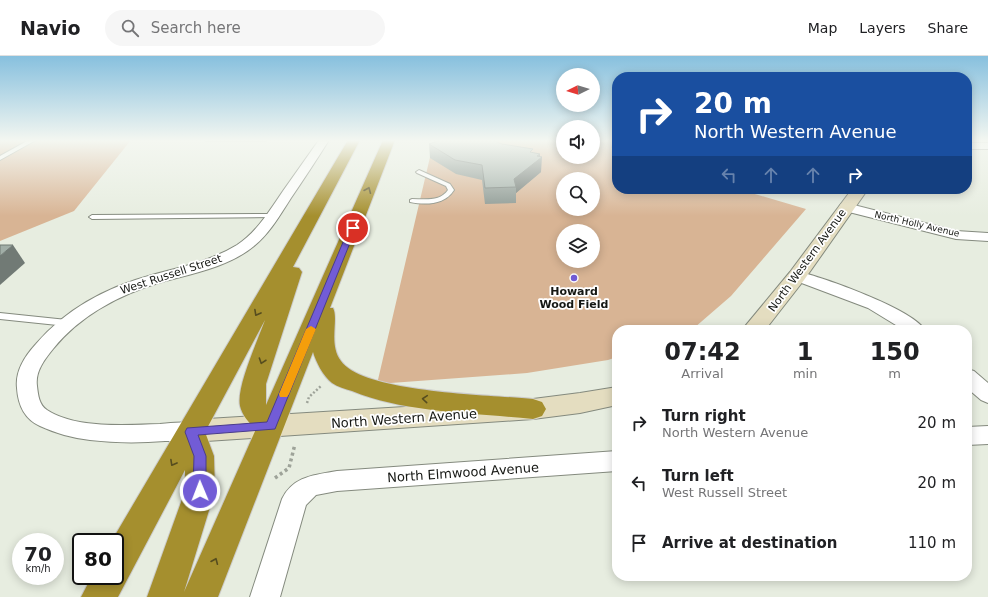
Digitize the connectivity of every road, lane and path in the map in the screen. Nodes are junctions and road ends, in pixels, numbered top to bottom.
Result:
1 (307, 165) edge
2 (340, 165) edge
3 (378, 165) edge
4 (419, 172) dead end
5 (856, 194) edge
6 (412, 200) dead end
7 (846, 207) junction
8 (273, 216) junction
9 (92, 217) dead end
10 (303, 230) junction
11 (988, 237) edge
12 (337, 265) junction
13 (797, 276) junction
14 (0, 316) edge
15 (67, 323) junction
16 (757, 325) edge
17 (909, 325) edge
18 (972, 381) edge
19 (988, 395) edge
20 (612, 397) edge
21 (533, 409) junction
22 (271, 426) junction
23 (191, 432) junction
24 (988, 435) edge
25 (972, 436) edge
26 (612, 461) edge
27 (124, 552) edge
28 (106, 585) edge
29 (99, 597) edge
30 (165, 597) edge
31 (200, 597) edge
32 (265, 597) edge

1 - 8 street, West Russell Street
2 - 10 highway
12 -> 3 highway
4 - 6 lane
5 - 7 street, North Western Avenue
7 - 11 street, North Holly Avenue
7 - 13 street, North Western Avenue
8 - 9 lane
8 - 15 street, West Russell Street
10 -> 22 highway
10 -> 23 highway
21 -> 12 highway
12 - 22 highway
13 - 16 street, North Western Avenue
13 - 17 street
14 - 15 lane
15 - 23 street, West Russell Street
18 - 19 street
20 - 21 street, North Western Avenue
21 - 22 street, North Western Avenue
22 - 23 street, North Western Avenue
31 -> 22 highway
23 -> 27 highway
23 - 30 highway
24 - 25 street
26 - 32 street, North Elmwood Avenue
28 - 29 highway

